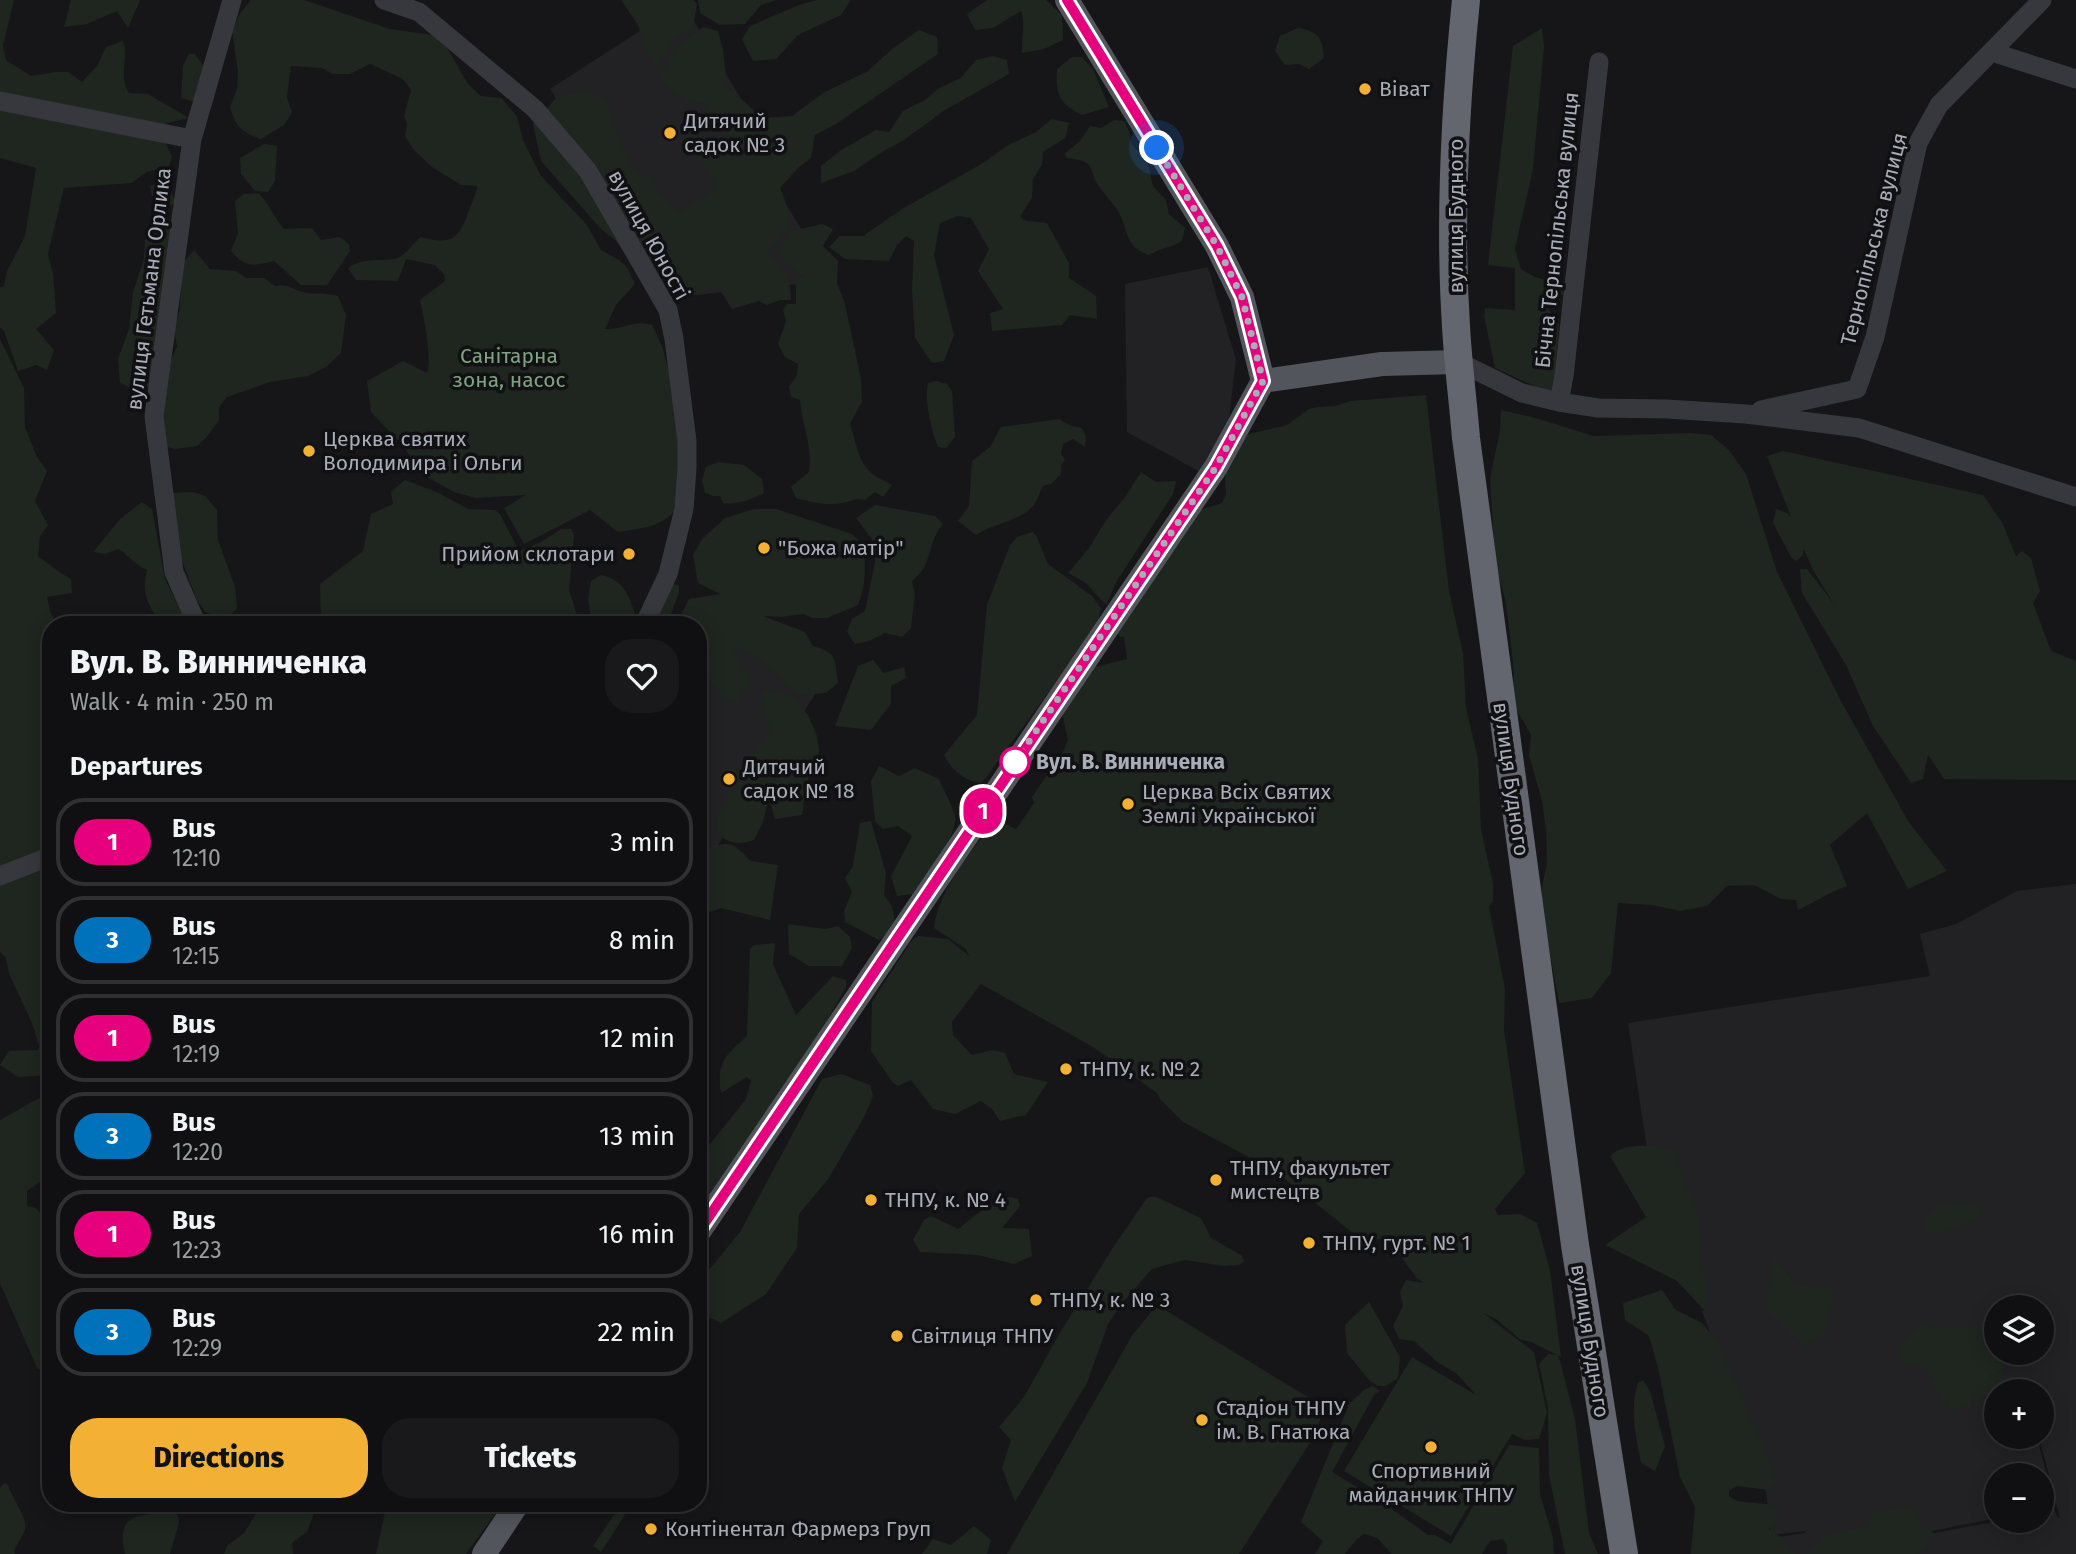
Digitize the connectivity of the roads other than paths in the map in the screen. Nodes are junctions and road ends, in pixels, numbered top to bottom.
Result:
1 (232, 0) edge
2 (384, 0) edge
3 (1067, 0) edge
4 (1466, 0) edge
5 (2042, 0) edge
6 (1992, 52) junction
7 (1599, 62) dead end
8 (2076, 79) edge
9 (0, 101) edge
10 (192, 139) junction
11 (1459, 362) junction
12 (1263, 381) junction
13 (1559, 402) junction
14 (1746, 414) junction
15 (2076, 498) edge
16 (193, 616) edge
17 (648, 616) edge
18 (42, 860) edge
19 (0, 876) edge
20 (707, 1220) edge
21 (512, 1512) edge
22 (484, 1554) edge
23 (1624, 1554) edge

1 - 10 street, вулиця Гетьмана Орлика
2 - 17 street, вулиця Юності
3 - 12 main road
4 - 11 highway, вулиця Будного
5 - 6 street, Тернопільська вулиця
6 - 8 street
6 - 14 street, Тернопільська вулиця
7 - 13 street, Бічна Тернопільська вулиця
9 - 10 street
10 - 16 street, вулиця Гетьмана Орлика
11 - 12 main road
11 - 13 street
11 - 23 highway, вулиця Будного
12 - 20 main road
13 - 14 street
14 - 15 street
18 - 19 street
21 - 22 main road

